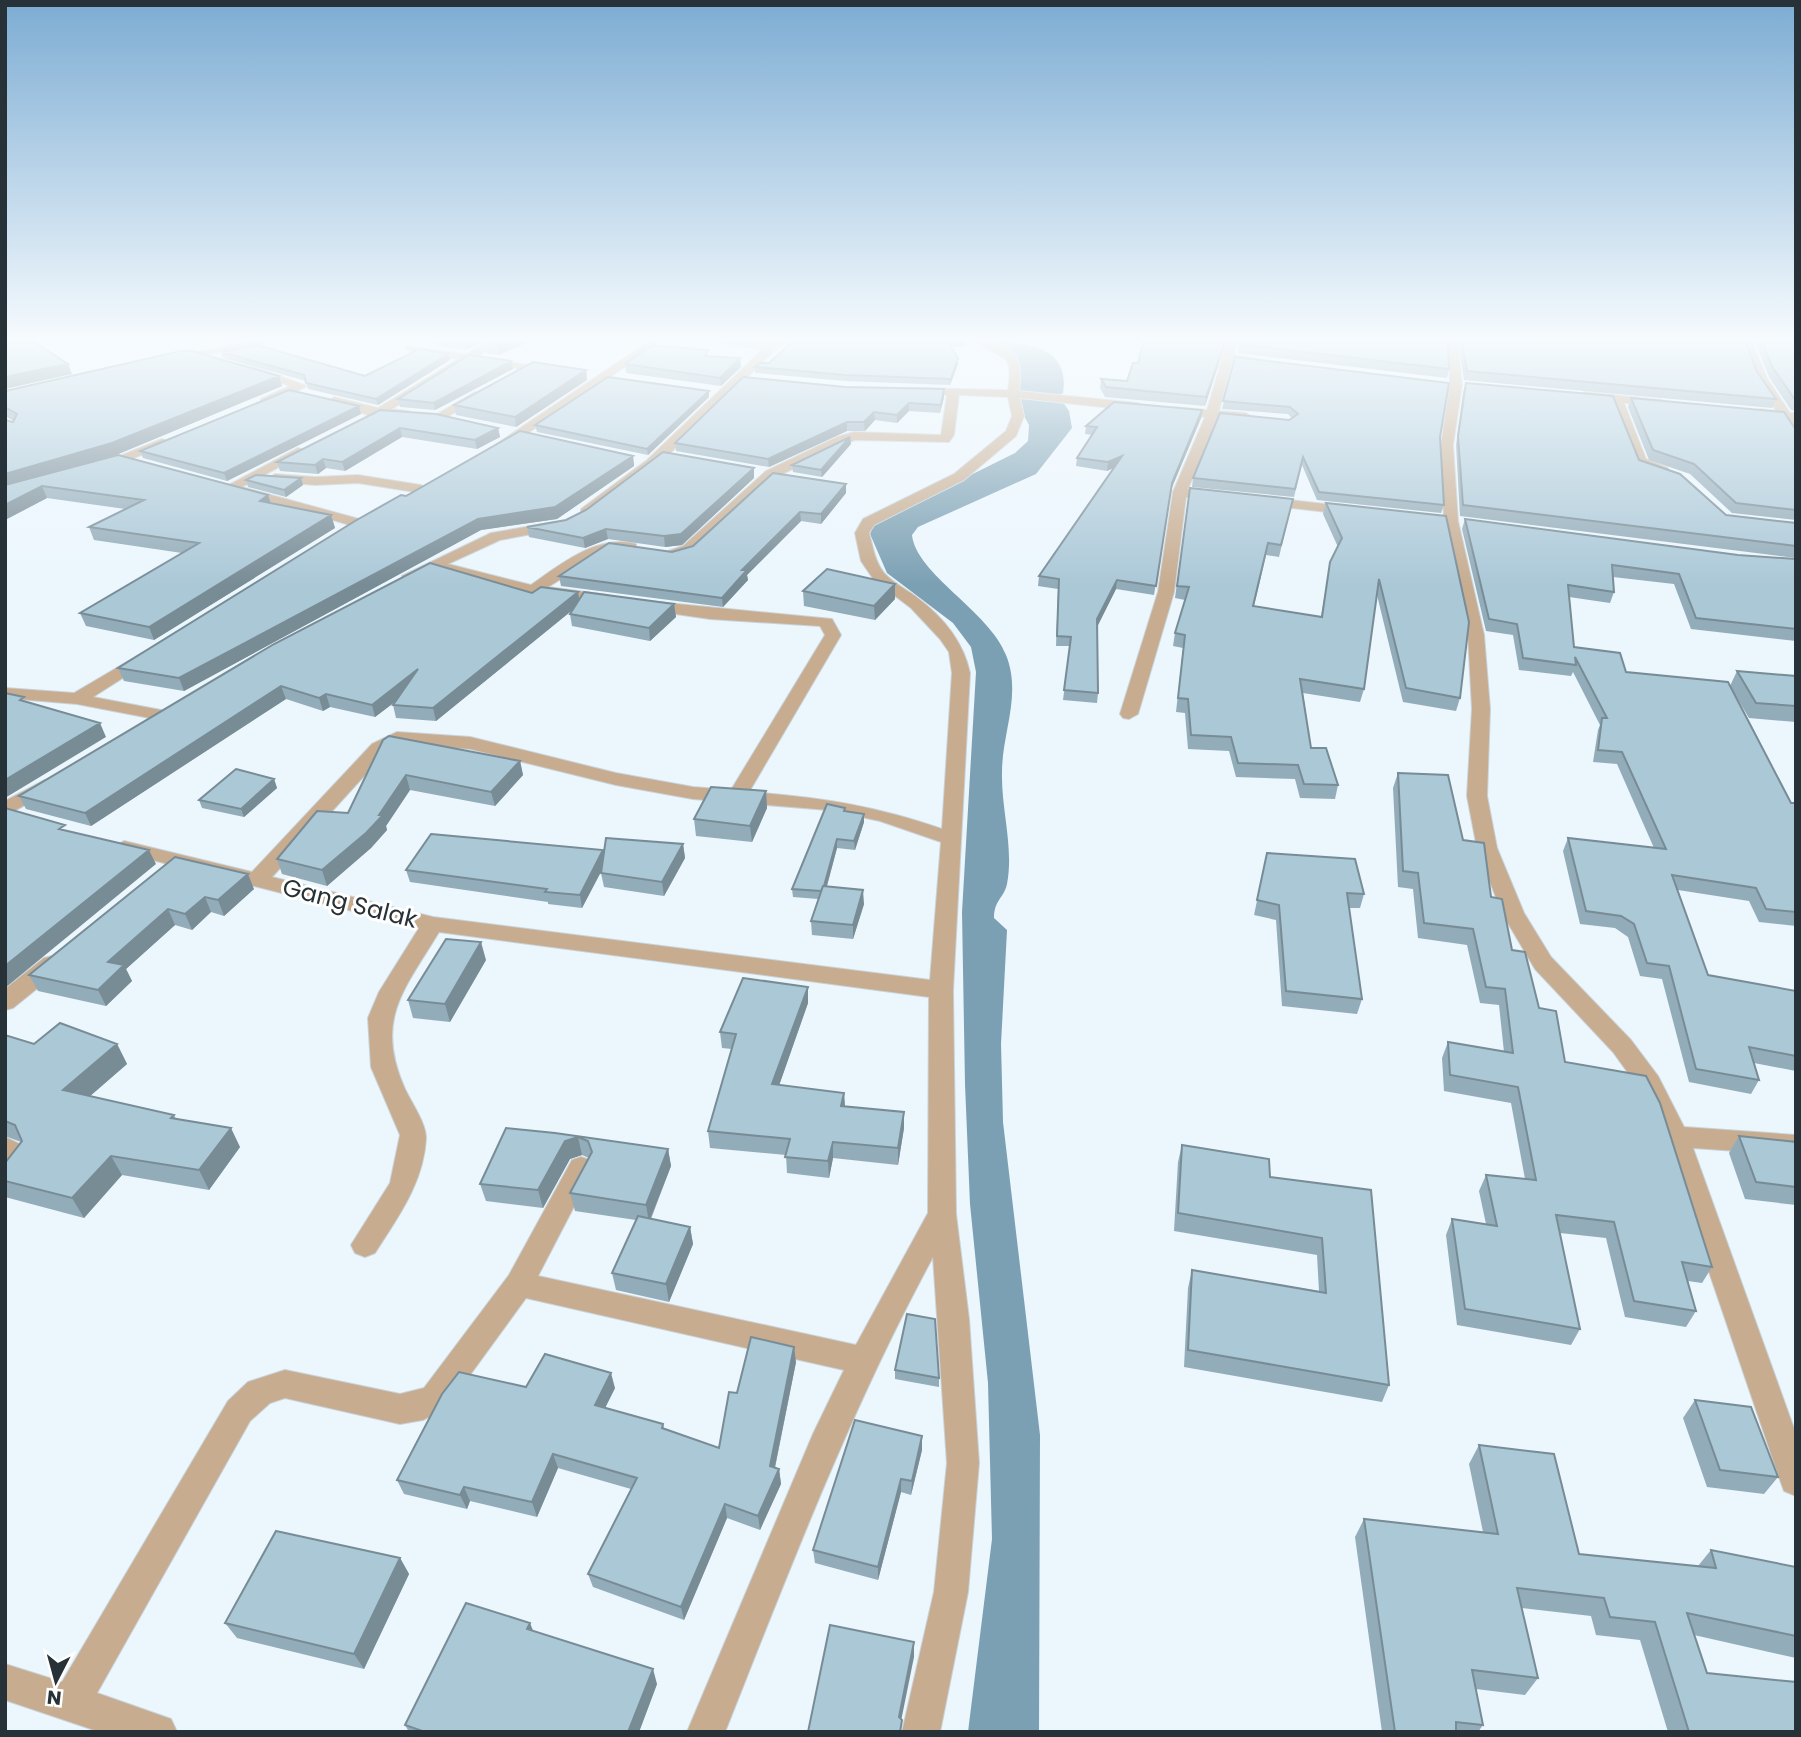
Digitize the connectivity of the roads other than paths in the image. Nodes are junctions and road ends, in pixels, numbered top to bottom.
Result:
1 (359, 423) edge
2 (545, 423) edge
3 (694, 423) edge
4 (949, 423) edge
5 (1016, 423) edge
6 (1209, 423) edge
7 (1450, 423) edge
8 (1626, 423) edge
9 (355, 425) edge
10 (497, 429) edge
11 (182, 436) edge
12 (527, 436) junction
13 (318, 444) edge
14 (487, 453) edge
15 (122, 460) junction
16 (149, 467) edge
17 (85, 470) edge
18 (746, 470) edge
19 (771, 474) junction
20 (256, 475) junction
21 (1679, 476) edge
22 (795, 478) edge
23 (1180, 492) junction
24 (400, 500) edge
25 (1370, 512) edge
26 (335, 538) edge
27 (433, 565) junction
28 (398, 583) edge
29 (534, 590) junction
30 (159, 647) edge
31 (5, 693) edge
32 (77, 699) junction
33 (1129, 714) dead end
34 (138, 730) edge
35 (60, 776) edge
36 (735, 798) junction
37 (5, 811) edge
38 (30, 820) edge
39 (952, 839) junction
40 (105, 842) edge
41 (179, 860) junction
42 (159, 877) edge
43 (258, 879) junction
44 (433, 924) junction
45 (66, 952) edge
46 (942, 990) junction
47 (5, 1002) edge
48 (1676, 1137) junction
49 (1796, 1145) edge
50 (5, 1147) edge
51 (581, 1168) edge
52 (5, 1175) edge
53 (942, 1214) junction
54 (365, 1245) dead end
55 (519, 1284) junction
56 (863, 1360) junction
57 (1796, 1480) edge
58 (5, 1682) edge
59 (71, 1703) junction
60 (150, 1731) edge
61 (706, 1732) edge
62 (920, 1732) edge

1 - 9 street
2 - 12 street
3 - 27 street
4 - 19 street
5 - 39 street
6 - 23 street
7 - 48 street
8 - 21 street
10 - 12 street
11 - 15 street
12 - 14 street
13 - 20 street
15 - 16 street
15 - 17 street
18 - 19 street
19 - 22 street
19 - 29 street
20 - 24 street
20 - 26 street
23 - 25 street
23 - 33 street
27 - 28 street
27 - 29 street
29 - 36 street
30 - 32 street
31 - 32 street
32 - 34 street
35 - 37 street
36 - 39 street
36 - 43 street
37 - 38 street
39 - 46 street
40 - 41 street, Gang Salak
41 - 42 street
41 - 43 street, Gang Salak
43 - 44 street, Gang Salak
44 - 46 street
44 - 54 street, Gang Salak
45 - 47 street
46 - 53 street
48 - 49 street
48 - 57 street
50 - 52 street
51 - 55 street
53 - 56 street
53 - 62 street
55 - 56 street
55 - 59 street
56 - 61 street
58 - 59 street
59 - 60 street

